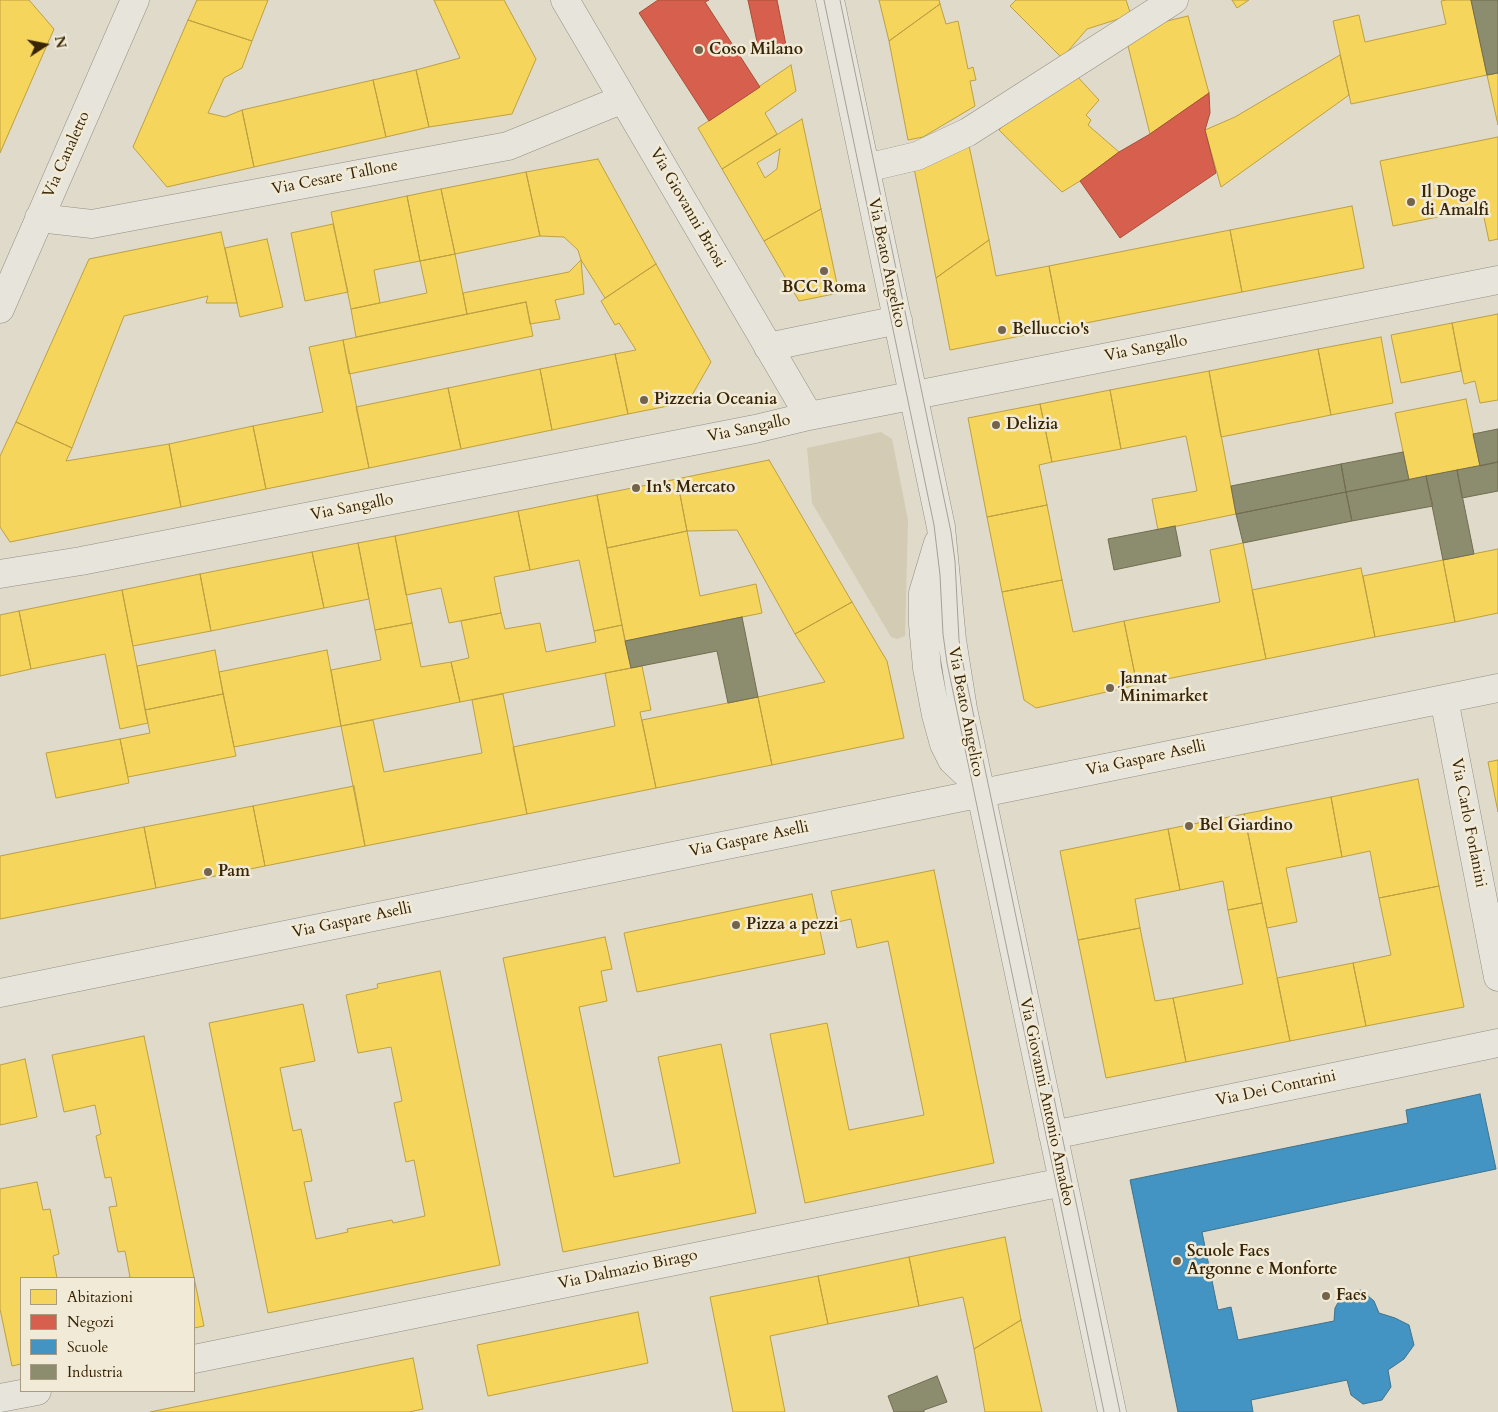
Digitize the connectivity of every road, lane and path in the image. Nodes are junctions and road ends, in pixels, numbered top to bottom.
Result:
1 (136, 0) edge
2 (565, 0) edge
3 (830, 0) edge
4 (1174, 0) edge
5 (623, 99) junction
6 (866, 168) junction
7 (39, 218) junction
8 (1498, 280) edge
9 (0, 309) edge
10 (898, 320) junction
11 (768, 347) junction
12 (913, 395) junction
13 (809, 416) junction
14 (0, 574) edge
15 (1498, 688) edge
16 (1444, 699) junction
17 (981, 793) junction
18 (1498, 977) edge
19 (0, 993) edge
20 (1498, 1043) edge
21 (1053, 1134) junction
22 (1063, 1182) junction
23 (195, 1359) edge
24 (33, 1392) edge
25 (0, 1398) edge
26 (1112, 1412) edge

1 - 7 street, Via Canaletto
2 - 5 street, Via Giovanni Briosi
3 - 6 street, Via Beato Angelico
4 - 6 street
5 - 7 street, Via Cesare Tallone
5 - 11 street, Via Giovanni Briosi
6 - 10 street, Via Beato Angelico
7 - 9 street, Via Canaletto
8 - 12 street, Via Sangallo
10 - 11 street
10 - 12 street, Via Beato Angelico
11 - 13 street, Via Giovanni Briosi
12 - 13 street, Via Sangallo
12 - 17 street, Via Beato Angelico
13 - 14 street, Via Sangallo
15 - 16 street, Via Gaspare Aselli
16 - 17 street, Via Gaspare Aselli
16 - 18 street, Via Carlo Forlanini
17 - 19 street, Via Gaspare Aselli
17 - 21 street, Via Giovanni Antonio Amadeo
20 - 21 street, Via Dei Contarini
21 - 22 street, Via Giovanni Antonio Amadeo
22 - 23 street, Via Dalmazio Birago
22 - 26 street, Via Giovanni Antonio Amadeo
24 - 25 street

